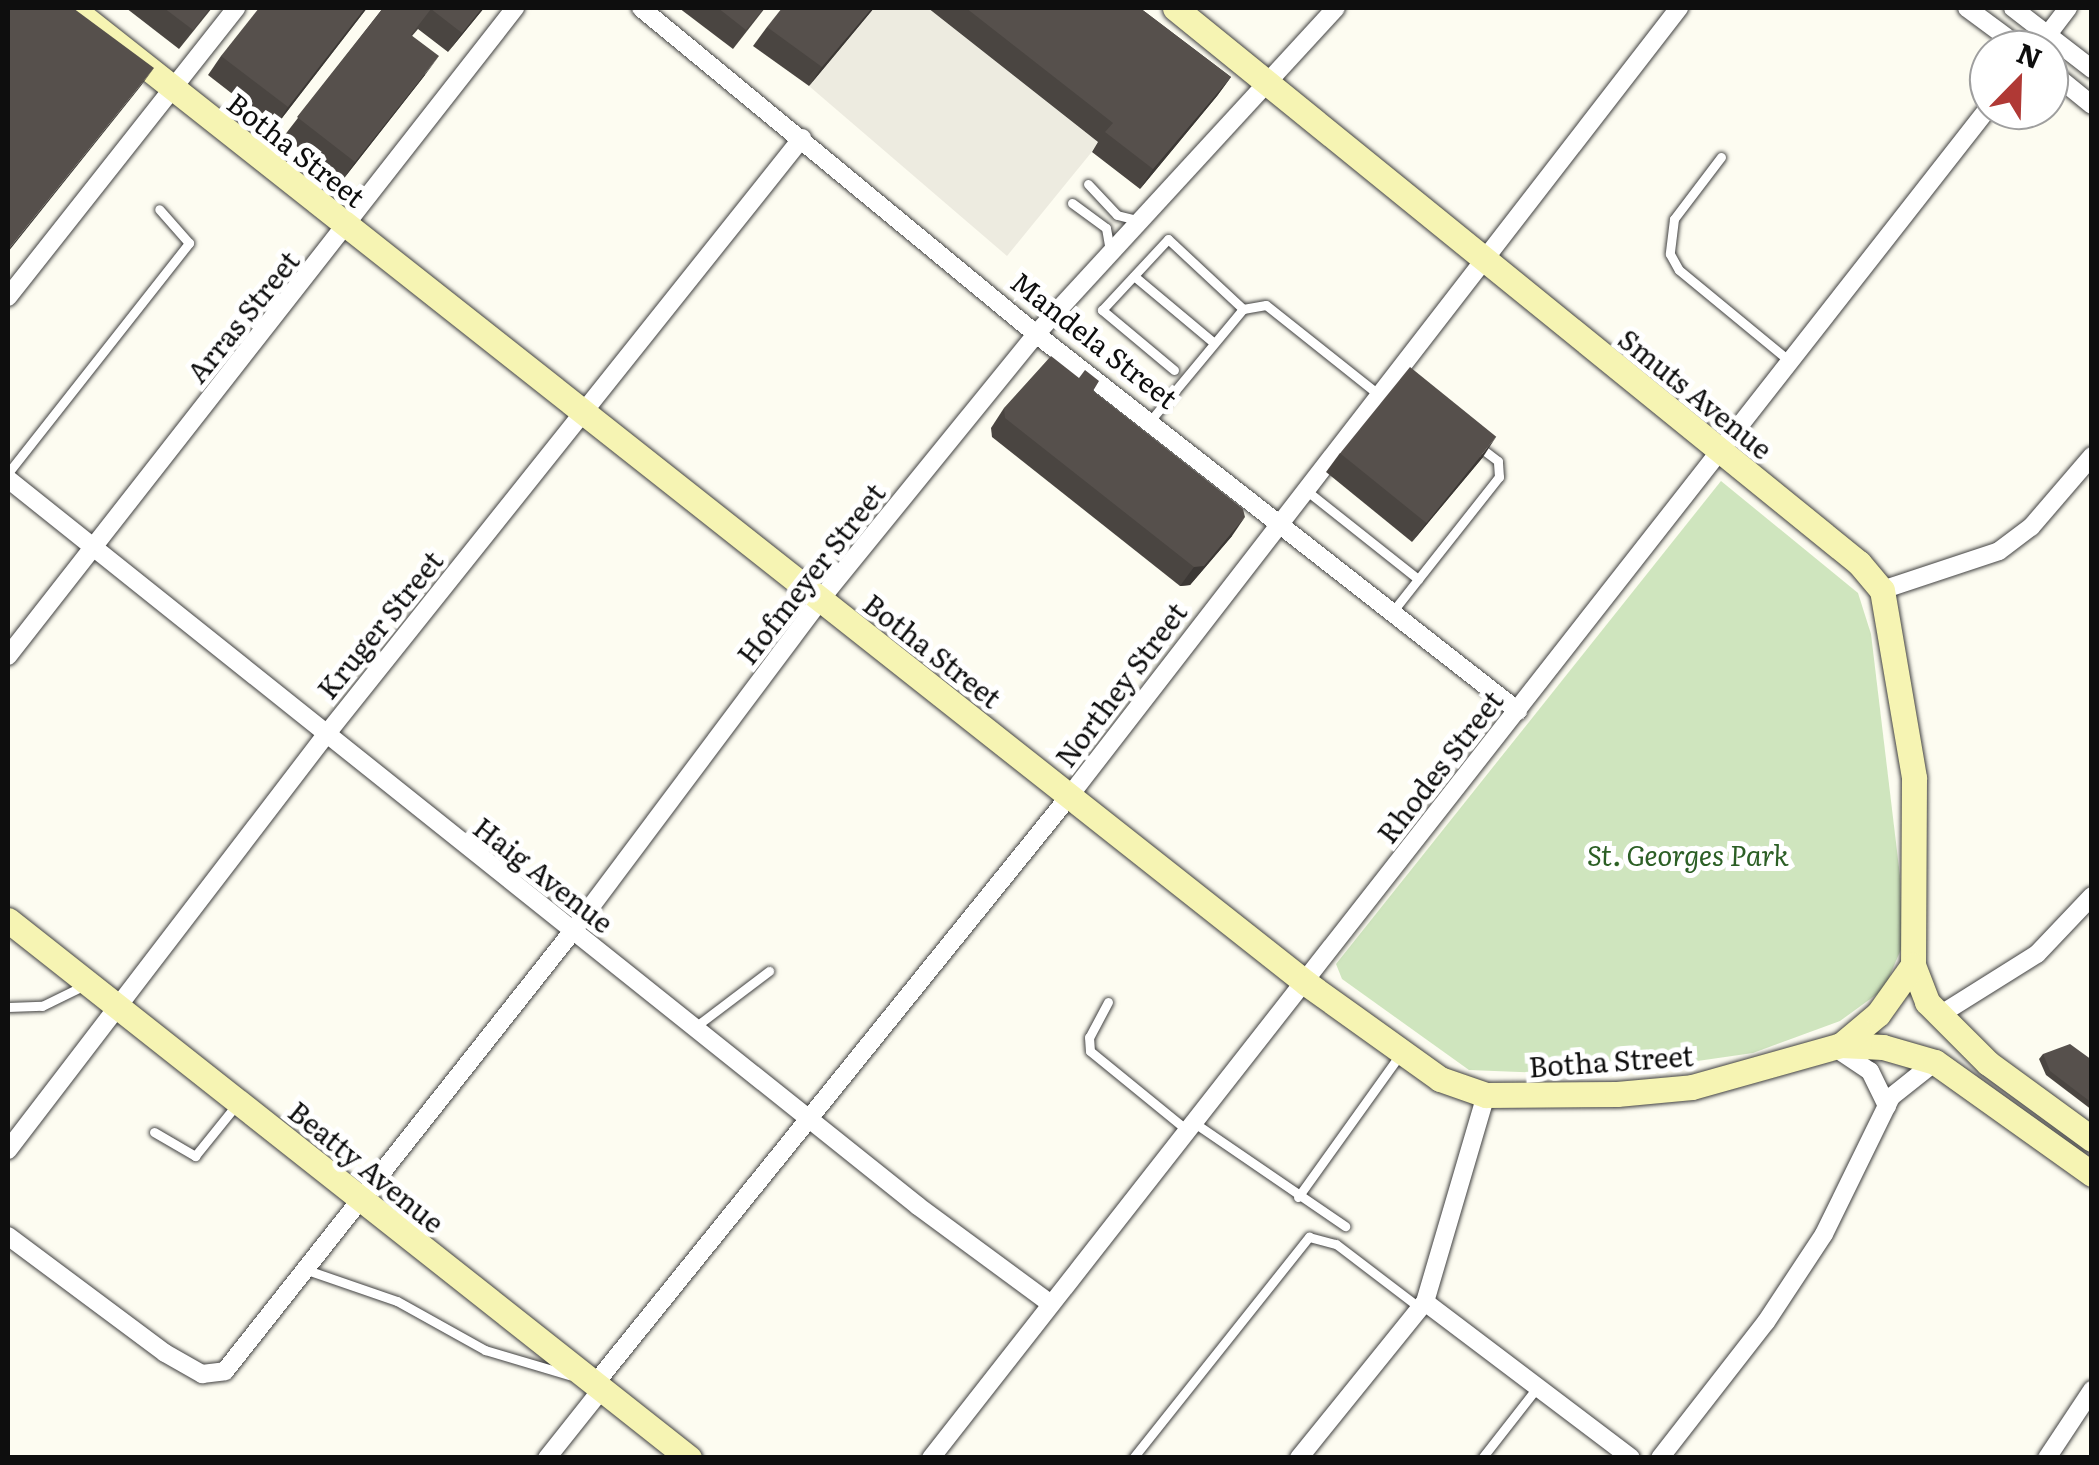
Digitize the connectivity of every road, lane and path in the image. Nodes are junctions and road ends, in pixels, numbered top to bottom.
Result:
1 (72, 8) edge
2 (236, 8) edge
3 (515, 8) edge
4 (640, 8) edge
5 (1174, 8) edge
6 (1336, 8) edge
7 (1678, 8) edge
8 (1967, 8) edge
9 (2013, 8) edge
10 (2068, 8) edge
11 (1997, 30) edge
12 (2032, 30) edge
13 (2051, 30) edge
14 (2069, 57) edge
15 (2092, 69) edge
16 (1270, 82) junction
17 (2069, 86) edge
18 (173, 89) junction
19 (2092, 104) edge
20 (1971, 130) edge
21 (802, 138) junction
22 (1721, 157) dead end
23 (1088, 184) dead end
24 (1072, 202) dead end
25 (159, 209) dead end
26 (1141, 220) junction
27 (348, 228) junction
28 (1110, 254) junction
29 (1485, 260) junction
30 (1134, 276) junction
31 (8, 297) edge
32 (1243, 309) junction
33 (1036, 334) junction
34 (1214, 343) junction
35 (1787, 359) junction
36 (1174, 370) dead end
37 (1378, 396) junction
38 (582, 412) junction
39 (1150, 420) junction
40 (1466, 436) edge
41 (1717, 449) junction
42 (2092, 456) edge
43 (8, 476) edge
44 (1306, 490) junction
45 (1282, 522) junction
46 (92, 548) junction
47 (1418, 579) junction
48 (1882, 590) junction
49 (820, 600) junction
50 (1393, 611) junction
51 (8, 656) edge
52 (1518, 711) junction
53 (324, 736) junction
54 (1071, 794) junction
55 (2092, 896) edge
56 (8, 920) edge
57 (572, 932) junction
58 (1912, 965) junction
59 (768, 972) dead end
60 (1306, 982) junction
61 (89, 983) junction
62 (1108, 1002) dead end
63 (8, 1008) edge
64 (122, 1008) junction
65 (1938, 1016) junction
66 (695, 1026) junction
67 (1838, 1046) junction
68 (1402, 1052) junction
69 (1935, 1062) junction
70 (1486, 1095) junction
71 (239, 1102) junction
72 (1887, 1106) junction
73 (813, 1118) junction
74 (1193, 1128) junction
75 (154, 1132) dead end
76 (2092, 1139) edge
77 (8, 1150) edge
78 (2092, 1174) edge
79 (357, 1196) junction
80 (1298, 1197) junction
81 (1344, 1226) dead end
82 (8, 1236) edge
83 (304, 1268) junction
84 (1052, 1304) junction
85 (1422, 1305) junction
86 (1539, 1385) junction
87 (598, 1388) junction
88 (2092, 1390) edge
89 (547, 1458) edge
90 (689, 1458) edge
91 (931, 1458) edge
92 (1133, 1458) edge
93 (1299, 1458) edge
94 (1482, 1458) edge
95 (1632, 1458) edge
96 (1660, 1458) edge
97 (2046, 1458) edge

1 - 18 main road, Botha Street
2 - 18 street
3 - 27 street, Arras Street
4 - 21 street, Mandela Street
5 - 16 main road, Smuts Avenue
6 - 16 street, Hofmeyer Street
7 - 29 street, Northey Street
8 - 11 street
9 - 12 street
10 - 13 street
14 - 15 street
16 - 26 street, Hofmeyer Street
16 - 29 main road, Smuts Avenue
17 - 19 street
18 - 27 main road, Botha Street
18 - 31 street
20 - 35 street, Rhodes Street
21 - 33 street, Mandela Street
21 - 38 street, Kruger Street
22 - 35 lane
23 - 26 lane
24 - 28 lane
25 - 43 lane
26 - 28 street, Hofmeyer Street
27 - 38 main road, Botha Street
27 - 46 street, Arras Street
28 - 33 street, Hofmeyer Street
29 - 37 street, Northey Street
29 - 41 main road, Smuts Avenue
30 - 32 lane
30 - 34 lane
30 - 36 lane
32 - 34 lane
32 - 37 lane
33 - 39 street, Mandela Street
33 - 49 street, Hofmeyer Street
34 - 39 lane
35 - 41 street, Rhodes Street
37 - 44 street, Northey Street
38 - 49 main road, Botha Street
38 - 53 street, Kruger Street
39 - 45 street, Mandela Street
40 - 47 lane
41 - 48 main road, Smuts Avenue
41 - 52 street, Rhodes Street
42 - 48 street
43 - 46 street, Haig Avenue
44 - 45 street, Northey Street
44 - 47 lane
45 - 50 street, Mandela Street
45 - 54 street, Northey Street
46 - 51 street, Arras Street
46 - 53 street, Haig Avenue
47 - 50 lane
48 - 58 main road
49 - 54 main road, Botha Street
49 - 57 street, Hofmeyer Street
50 - 52 street, Mandela Street
52 - 60 street, Rhodes Street
53 - 57 street, Haig Avenue
53 - 64 street, Kruger Street
54 - 60 main road, Botha Street
54 - 73 street, Northey Street
55 - 65 street
56 - 61 main road, Beatty Avenue
57 - 66 street, Haig Avenue
57 - 79 street, Hofmeyer Street
58 - 65 main road
58 - 67 main road
59 - 66 lane
60 - 68 main road, Botha Street
60 - 74 street, Rhodes Street
61 - 63 lane
61 - 64 main road, Beatty Avenue
62 - 74 lane
64 - 71 main road, Beatty Avenue
64 - 77 street, Kruger Street
65 - 76 main road
66 - 73 street, Haig Avenue
67 - 69 main road
67 - 70 main road, Botha Street
67 - 72 street
68 - 70 main road, Botha Street
68 - 80 lane
69 - 72 street
69 - 78 main road
70 - 85 street
71 - 75 lane
71 - 79 main road, Beatty Avenue
72 - 96 street
73 - 84 street, Haig Avenue
73 - 87 street, Northey Street
74 - 80 lane
74 - 84 street, Rhodes Street
79 - 83 street, Hofmeyer Street
79 - 87 main road, Beatty Avenue
80 - 81 lane
82 - 83 street, Hofmeyer Street
83 - 87 lane
84 - 91 street, Rhodes Street
85 - 86 street
85 - 92 lane
85 - 93 street
86 - 94 lane
86 - 95 street
87 - 89 street, Northey Street
87 - 90 main road, Beatty Avenue
88 - 97 street

